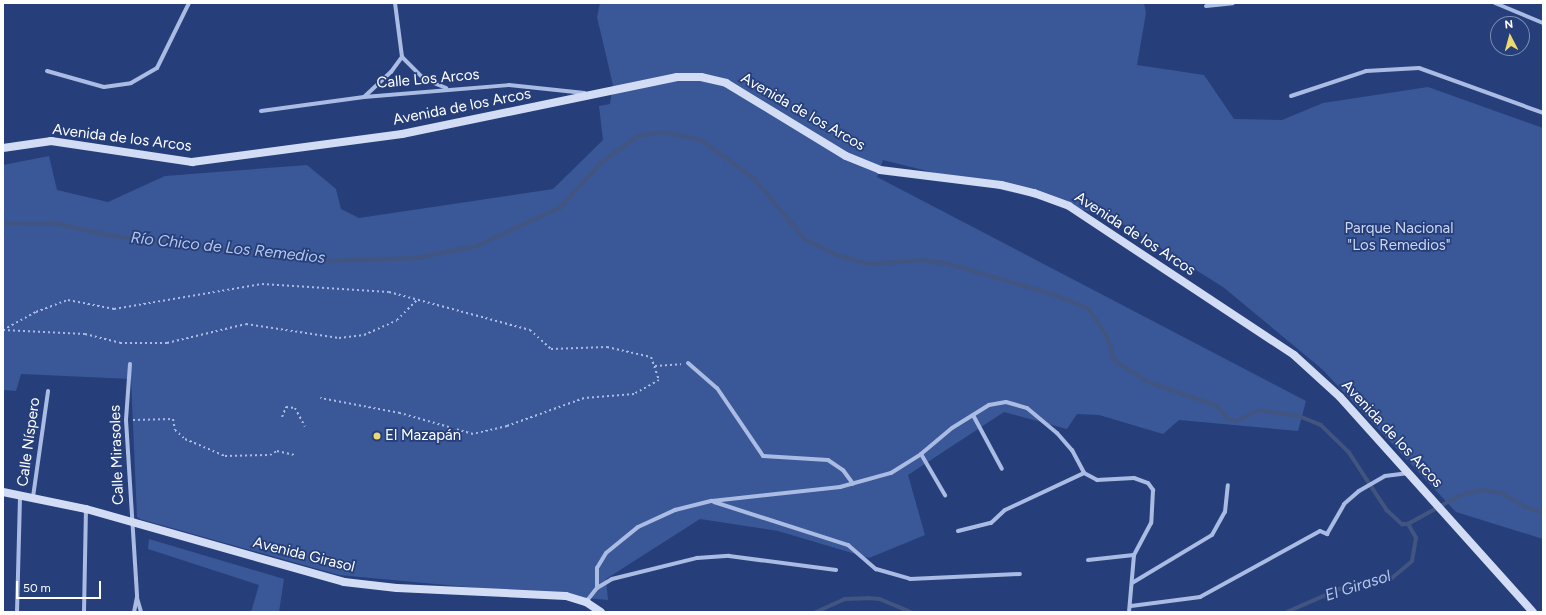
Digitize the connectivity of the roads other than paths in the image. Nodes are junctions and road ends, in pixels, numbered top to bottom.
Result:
1 (189, 3) edge
2 (395, 3) edge
3 (1233, 3) edge
4 (1495, 3) edge
5 (1206, 6) dead end
6 (1543, 23) edge
7 (402, 57) junction
8 (47, 71) dead end
9 (447, 89) junction
10 (597, 95) junction
11 (1291, 96) dead end
12 (364, 97) junction
13 (261, 111) dead end
14 (1543, 113) edge
15 (3, 148) edge
16 (688, 363) road end
17 (130, 364) dead end
18 (48, 391) dead end
19 (973, 415) junction
20 (921, 454) junction
21 (1002, 469) dead end
22 (1084, 473) junction
23 (1409, 473) junction
24 (853, 484) junction
25 (1228, 486) dead end
26 (3, 492) edge
27 (20, 495) junction
28 (945, 495) dead end
29 (33, 497) junction
30 (712, 501) junction
31 (86, 509) junction
32 (132, 522) junction
33 (958, 531) dead end
34 (1134, 555) junction
35 (1088, 560) dead end
36 (836, 570) dead end
37 (1020, 574) dead end
38 (1132, 583) junction
39 (597, 588) junction
40 (137, 597) junction
41 (586, 602) junction
42 (1131, 606) junction
43 (17, 612) edge
44 (84, 612) edge
45 (134, 612) edge
46 (141, 612) edge
47 (601, 612) edge
48 (1129, 612) edge
49 (1533, 612) edge

1 - 8 street
2 - 7 street
3 - 5 street
4 - 6 street
7 - 9 street
7 - 12 street
9 - 10 street, Calle Los Arcos
9 - 12 street, Calle Los Arcos
10 - 15 main road, Avenida de los Arcos
10 - 23 main road, Avenida de los Arcos
11 - 14 street
12 - 13 street, Calle Los Arcos
16 - 24 street
17 - 32 street, Calle Mirasoles
18 - 29 street, Calle Níspero
19 - 20 street
19 - 21 street
19 - 22 street
20 - 24 street
20 - 28 street
22 - 33 street
22 - 34 street
23 - 42 street
23 - 49 main road, Avenida de los Arcos
24 - 30 street
25 - 38 street
26 - 27 main road, Avenida Girasol
27 - 29 main road, Avenida Girasol
27 - 43 street
29 - 31 main road, Avenida Girasol
30 - 37 street
30 - 39 street
31 - 32 main road, Avenida Girasol
31 - 44 street
32 - 40 street, Calle Mirasoles
32 - 41 main road, Avenida Girasol
34 - 35 street
34 - 38 street
36 - 39 street
38 - 42 street
39 - 41 street
40 - 45 street
40 - 46 street
41 - 47 main road, Avenida Girasol
42 - 48 street

